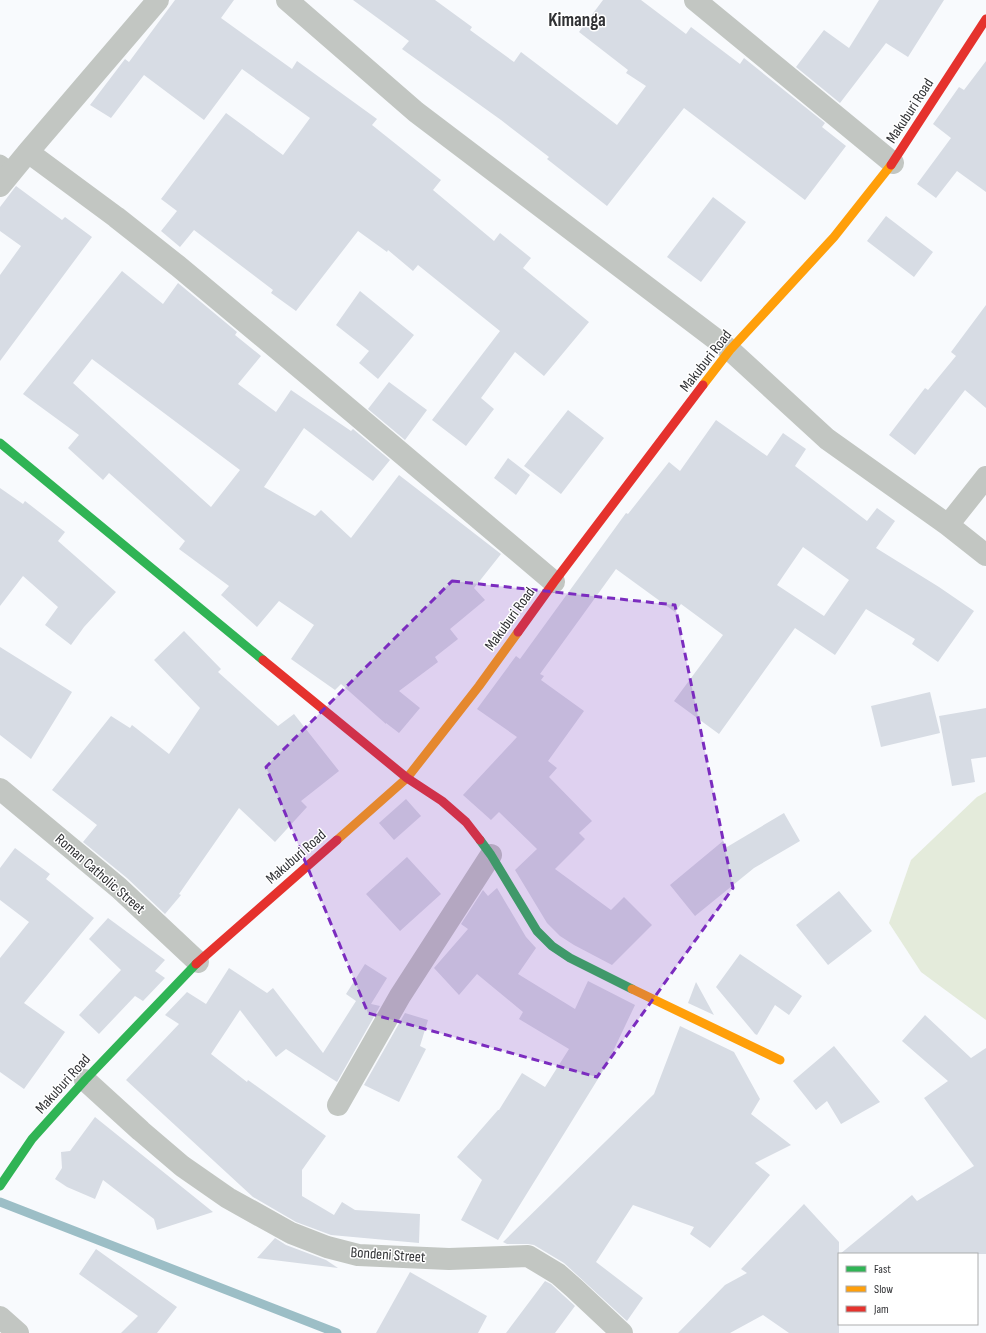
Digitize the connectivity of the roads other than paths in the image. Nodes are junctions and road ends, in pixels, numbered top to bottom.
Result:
1 (158, 0) edge
2 (287, 0) edge
3 (695, 0) edge
4 (986, 20) edge
5 (28, 152) junction
6 (892, 164) junction
7 (4, 174) edge
8 (730, 350) junction
9 (0, 443) edge
10 (986, 476) edge
11 (948, 525) junction
12 (986, 555) edge
13 (554, 582) junction
14 (407, 778) junction
15 (0, 789) edge
16 (491, 855) junction
17 (198, 962) junction
18 (780, 1060) dead end
19 (85, 1080) junction
20 (338, 1106) dead end
21 (0, 1186) edge
22 (0, 1317) edge
23 (18, 1333) edge
24 (622, 1333) edge

1 - 5 street
2 - 8 street
3 - 6 street
4 - 6 street, Makuburi Road
5 - 7 street
5 - 13 street
6 - 8 street, Makuburi Road
8 - 11 street
8 - 13 street, Makuburi Road
9 - 14 street
10 - 11 street
11 - 12 street
13 - 14 street, Makuburi Road
14 - 16 street
14 - 17 street, Makuburi Road
15 - 17 street, Roman Catholic Street
16 - 18 street
16 - 20 street
17 - 19 street, Makuburi Road
19 - 21 street, Makuburi Road
19 - 24 street, Bondeni Street
22 - 23 street

